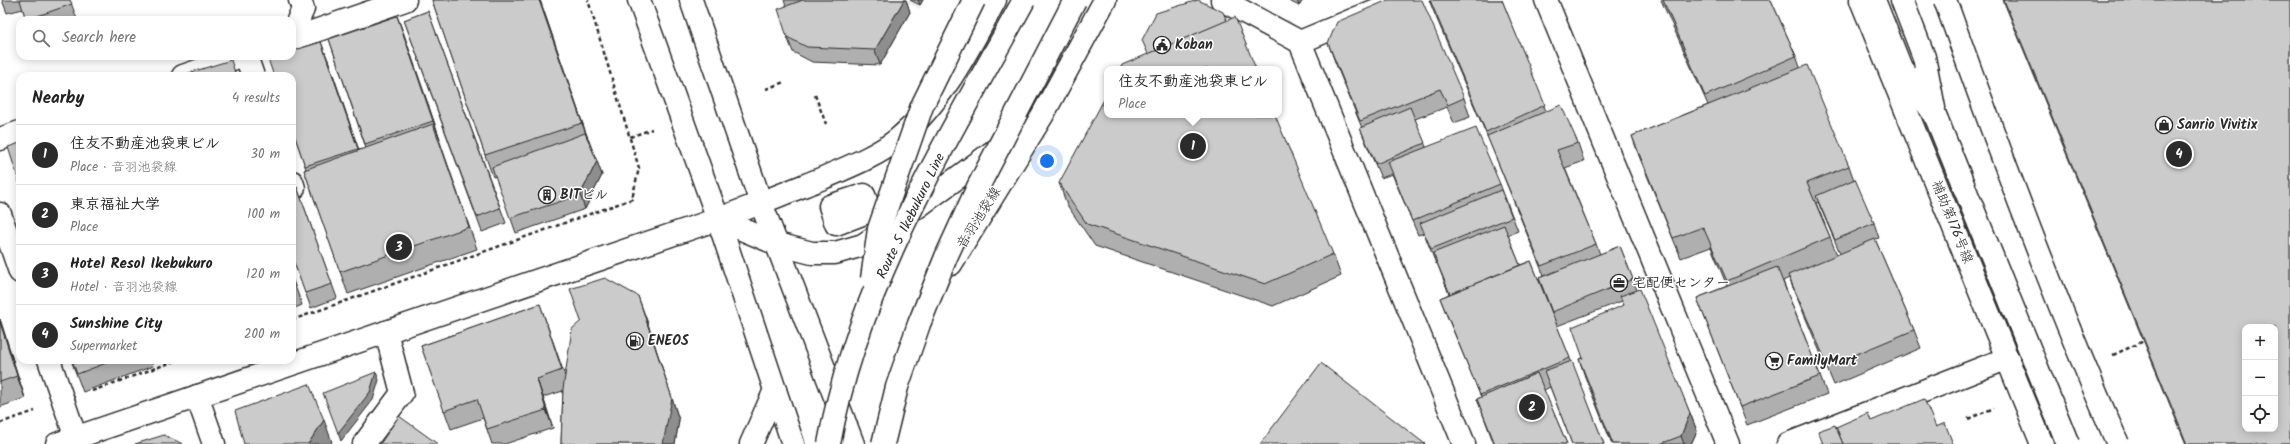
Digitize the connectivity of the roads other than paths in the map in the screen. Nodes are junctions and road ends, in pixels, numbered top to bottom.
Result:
1 (300, 0) edge
2 (404, 0) edge
3 (639, 0) edge
4 (691, 0) edge
5 (974, 0) edge
6 (995, 0) edge
7 (1024, 0) edge
8 (1075, 0) edge
9 (1105, 0) edge
10 (1222, 0) edge
11 (1400, 0) edge
12 (1546, 0) edge
13 (1861, 0) edge
14 (1874, 0) edge
15 (1902, 0) edge
16 (1945, 0) edge
17 (296, 24) edge
18 (296, 38) edge
19 (1300, 42) junction
20 (229, 60) edge
21 (248, 60) edge
22 (195, 72) edge
23 (252, 72) edge
24 (1935, 115) junction
25 (1042, 116) junction
26 (16, 133) edge
27 (0, 139) edge
28 (762, 203) junction
29 (0, 214) edge
30 (718, 218) junction
31 (777, 244) junction
32 (16, 260) edge
33 (868, 308) junction
34 (386, 332) junction
35 (2008, 358) junction
36 (296, 362) edge
37 (50, 364) edge
38 (291, 364) edge
39 (2094, 389) junction
40 (775, 390) junction
41 (196, 396) junction
42 (67, 441) edge
43 (214, 444) edge
44 (364, 444) edge
45 (751, 444) edge
46 (793, 444) edge
47 (829, 444) edge
48 (853, 444) edge
49 (875, 444) edge
50 (883, 444) edge
51 (1464, 444) edge
52 (1728, 444) edge
53 (1788, 444) edge
54 (2042, 444) edge
55 (2068, 444) edge
56 (2110, 444) edge
57 (2118, 444) edge

1 - 17 main road
2 - 18 main road
3 - 30 main road
4 - 28 main road
5 - 33 main road, bridge
6 - 28 main road
7 - 33 main road, Route 5 Ikebukuro Line, bridge
8 - 50 main road, bridge
9 - 25 main road, 音羽池袋線
10 - 19 main road
11 - 19 main road
12 - 52 main road
13 - 35 main road, 補助第176号線
14 - 24 main road
15 - 24 main road
16 - 39 main road, bridge
19 - 51 main road
20 - 22 main road
21 - 23 main road
24 - 55 main road, bridge
25 - 31 main road
25 - 49 main road, 音羽池袋線
26 - 27 main road
28 - 30 main road
28 - 31 main road
29 - 32 main road
30 - 31 main road
30 - 34 main road
30 - 40 main road
31 - 48 main road
33 - 47 main road, Route 5 Ikebukuro Line, bridge
34 - 36 main road
34 - 44 main road
35 - 53 main road
35 - 54 main road, 補助第176号線
37 - 42 main road
38 - 41 main road
39 - 56 main road, bridge
39 - 57 main road, bridge
40 - 45 main road
40 - 46 main road
41 - 42 main road
41 - 43 main road

